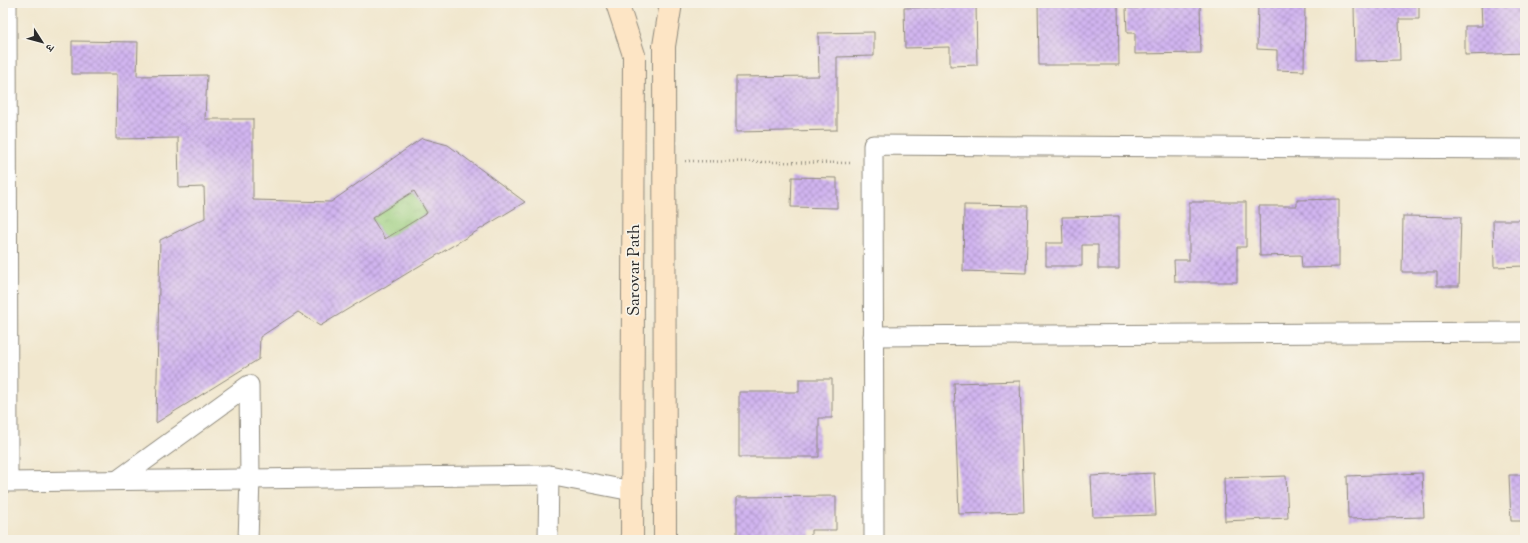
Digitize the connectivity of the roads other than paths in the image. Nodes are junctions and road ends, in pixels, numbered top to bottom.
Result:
1 (8, 3) edge
2 (617, 3) edge
3 (671, 3) edge
4 (1525, 149) edge
5 (1525, 332) edge
6 (873, 336) junction
7 (549, 475) junction
8 (250, 479) junction
9 (118, 480) junction
10 (632, 491) junction
11 (248, 540) edge
12 (548, 540) edge
13 (632, 540) edge
14 (665, 540) edge
15 (874, 540) edge

1 - 9 street
2 - 10 main road, Sarovar Path
3 - 14 main road, Sarovar Path
4 - 6 street
5 - 6 street
6 - 15 street
7 - 8 street
7 - 10 street
7 - 12 street
8 - 9 street
8 - 9 street
8 - 11 street
10 - 13 main road, Sarovar Path

